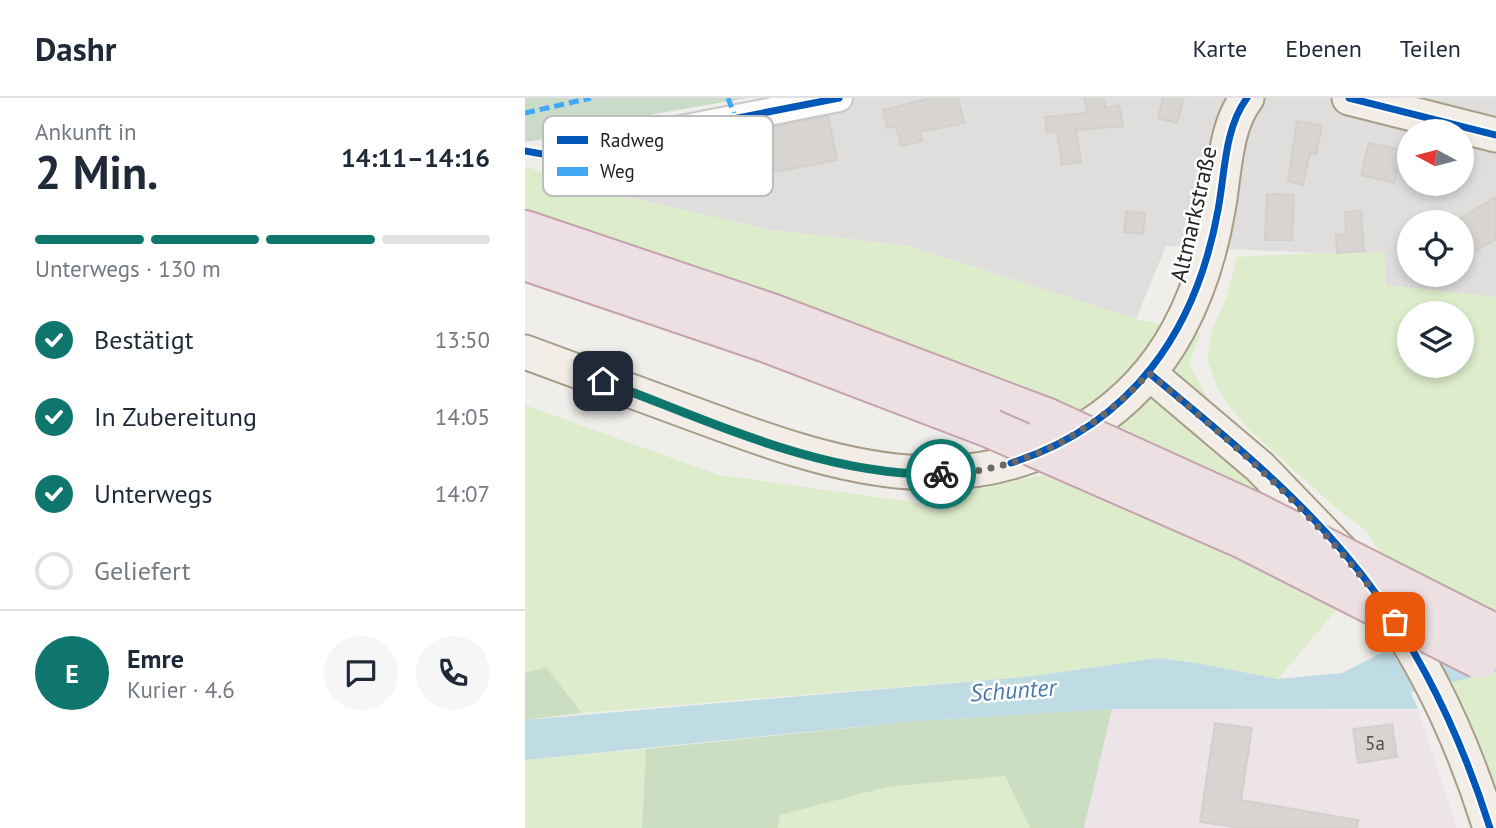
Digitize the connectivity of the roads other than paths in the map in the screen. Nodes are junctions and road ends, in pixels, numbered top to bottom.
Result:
1 (839, 98) edge
2 (1247, 98) edge
3 (1349, 98) edge
4 (747, 116) edge
5 (1496, 135) edge
6 (525, 230) edge
7 (525, 261) edge
8 (525, 352) edge
9 (1149, 373) junction
10 (1496, 634) edge
11 (1496, 668) edge
12 (1490, 828) edge

1 - 4 street
2 - 9 main road, Altmarkstraße
3 - 5 main road
6 - 10 highway, bridge
7 - 11 highway, bridge
8 - 9 main road, Altmarkstraße
9 - 12 main road, bridge

